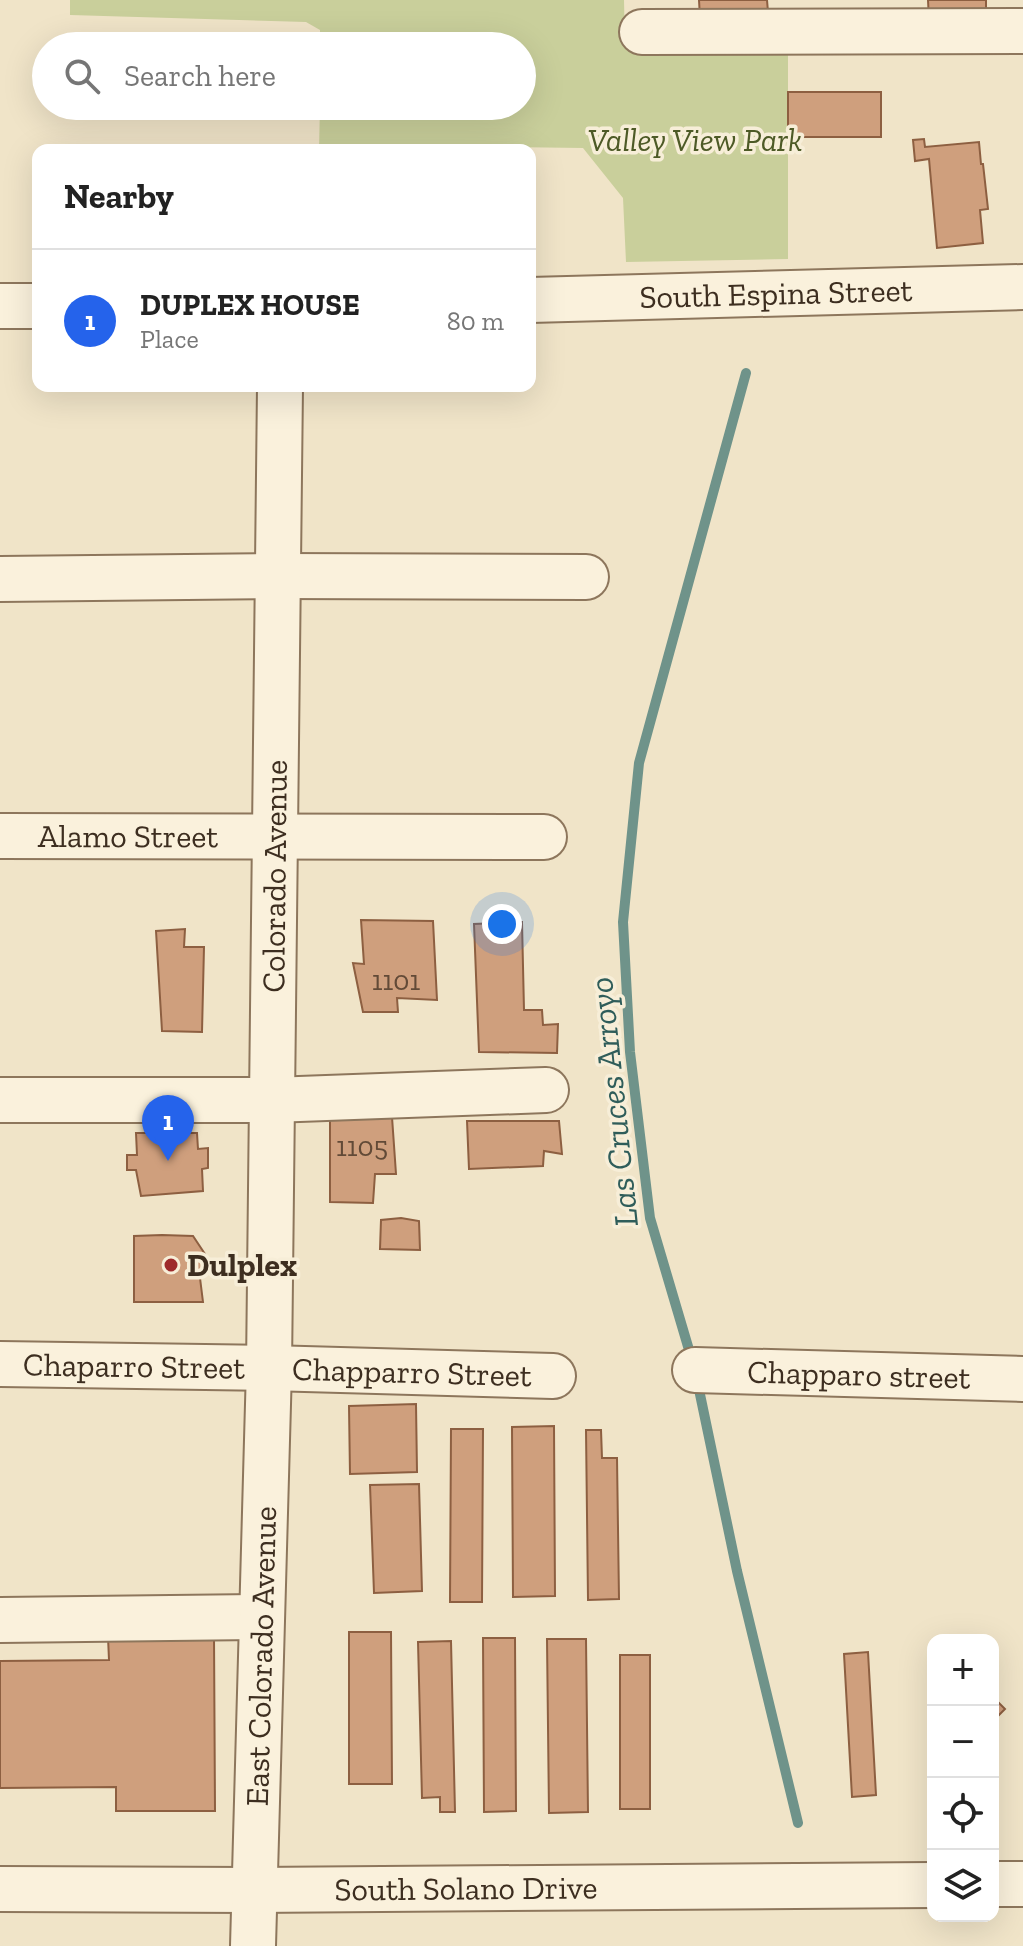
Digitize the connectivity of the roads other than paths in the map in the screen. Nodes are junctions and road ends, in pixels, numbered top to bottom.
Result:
1 (1023, 31) edge
2 (642, 32) dead end
3 (1023, 287) edge
4 (536, 300) edge
5 (0, 306) edge
6 (32, 306) edge
7 (280, 392) edge
8 (278, 576) junction
9 (586, 577) dead end
10 (0, 579) edge
11 (0, 836) edge
12 (275, 837) junction
13 (544, 837) dead end
14 (546, 1090) dead end
15 (0, 1100) edge
16 (272, 1100) junction
17 (0, 1364) edge
18 (269, 1368) junction
19 (695, 1370) dead end
20 (553, 1376) dead end
21 (1023, 1379) edge
22 (261, 1617) junction
23 (0, 1620) edge
24 (999, 1884) edge
25 (1023, 1884) edge
26 (927, 1885) edge
27 (0, 1889) edge
28 (253, 1890) junction
29 (253, 1946) edge

1 - 2 street
3 - 4 street, South Espina Street
5 - 6 street
7 - 8 street, Colorado Avenue
8 - 9 street
8 - 10 street
8 - 12 street, Colorado Avenue
11 - 12 street, Alamo Street
12 - 13 street, Alamo Street
12 - 16 street, Colorado Avenue
14 - 16 street
15 - 16 street
16 - 18 street, Colorado Avenue
17 - 18 street, Chaparro Street
18 - 20 street, Chapparro Street
18 - 22 street, East Colorado Avenue
19 - 21 street, Chapparo street
22 - 23 street
22 - 28 street, East Colorado Avenue
24 - 25 street
26 - 28 street, South Solano Drive
27 - 28 street, South Solano Drive
28 - 29 street, East Colorado Avenue

